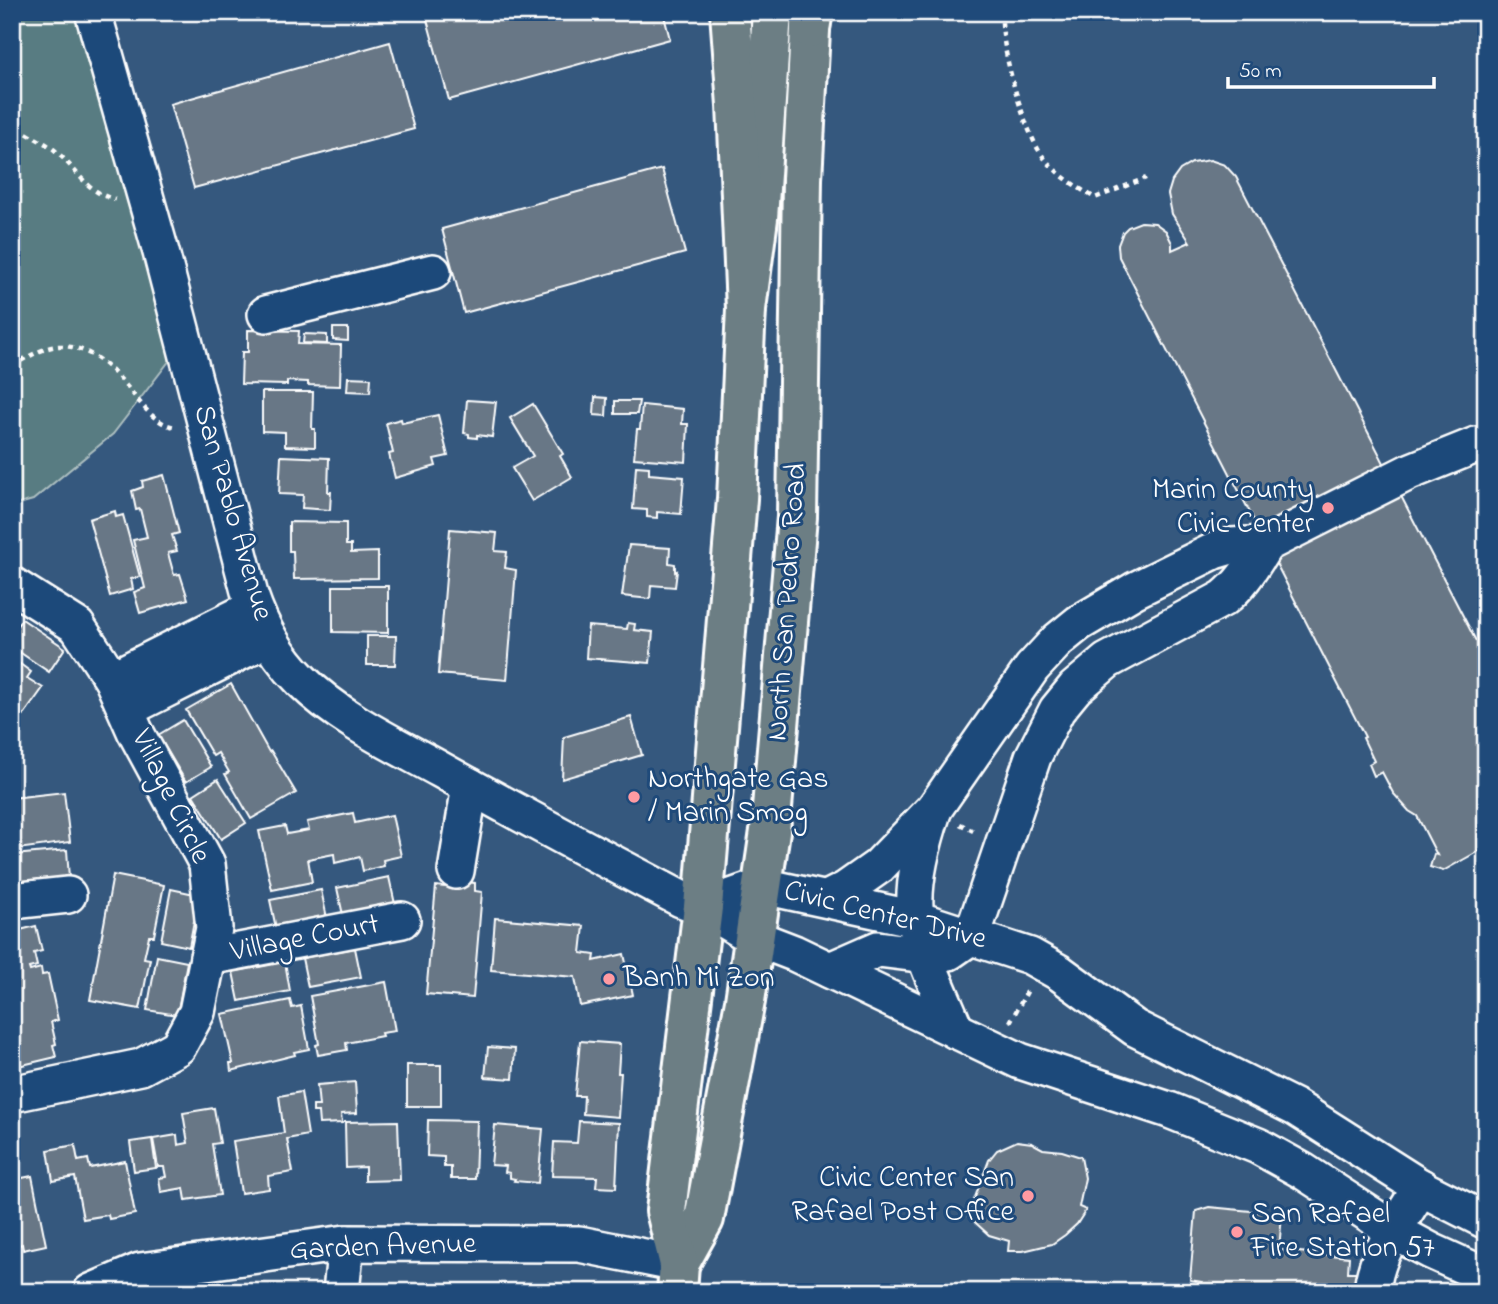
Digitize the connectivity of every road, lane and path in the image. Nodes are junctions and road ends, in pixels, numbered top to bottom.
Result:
1 (93, 12) edge
2 (730, 12) edge
3 (772, 12) edge
4 (1002, 12) edge
5 (811, 17) edge
6 (12, 120) edge
7 (1146, 178) dead end
8 (147, 205) junction
9 (433, 272) dead end
10 (746, 309) junction
11 (267, 314) dead end
12 (12, 365) edge
13 (209, 434) junction
14 (1483, 442) edge
15 (1266, 544) junction
16 (12, 585) edge
17 (261, 623) junction
18 (120, 694) junction
19 (470, 786) junction
20 (934, 809) junction
21 (456, 871) dead end
22 (763, 886) junction
23 (68, 895) dead end
24 (827, 900) junction
25 (12, 901) edge
26 (703, 907) junction
27 (916, 919) junction
28 (402, 920) dead end
29 (972, 936) junction
30 (755, 938) junction
31 (926, 955) junction
32 (208, 957) junction
33 (830, 971) junction
34 (1033, 980) dead end
35 (1006, 1029) dead end
36 (956, 1031) junction
37 (12, 1094) edge
38 (1421, 1187) junction
39 (1486, 1222) edge
40 (1395, 1230) junction
41 (346, 1243) junction
42 (1486, 1276) edge
43 (678, 1278) edge
44 (91, 1292) edge
45 (341, 1292) edge
46 (1372, 1292) edge

1 - 8 street, San Pablo Avenue
2 - 10 main road
3 - 10 main road, North San Pedro Road
4 - 7 path
5 - 22 main road, North San Pedro Road
6 - 8 path
8 - 13 street, San Pablo Avenue
9 - 11 street
10 - 26 main road, North San Pedro Road
12 - 13 path
13 - 17 street, San Pablo Avenue
14 - 15 street
15 - 20 street
15 - 29 street
16 - 18 street, Village Circle
17 - 18 street
17 - 19 street, San Pablo Avenue
18 - 32 street, Village Circle
19 - 21 street
19 - 26 street, San Pablo Avenue
20 - 24 street
20 - 27 street
22 - 24 street, Civic Center Drive
22 - 26 street, Civic Center Drive
22 - 30 main road, North San Pedro Road
23 - 25 street
24 - 27 street, Civic Center Drive
26 - 30 street, Civic Center Drive
26 - 43 main road, North San Pedro Road
27 - 29 street, Civic Center Drive
27 - 31 street
28 - 32 street, Village Court
29 - 31 street
29 - 38 street, Civic Center Drive
30 - 33 street, Civic Center Drive
30 - 43 main road, North San Pedro Road
31 - 33 street
31 - 36 street
32 - 37 street, Village Circle
33 - 36 street, Civic Center Drive
34 - 35 path
36 - 40 street, Civic Center Drive
38 - 39 street, Civic Center Drive
38 - 40 street
40 - 42 street, Civic Center Drive
40 - 46 street
41 - 43 street, Garden Avenue
41 - 44 street, Garden Avenue
41 - 45 street

